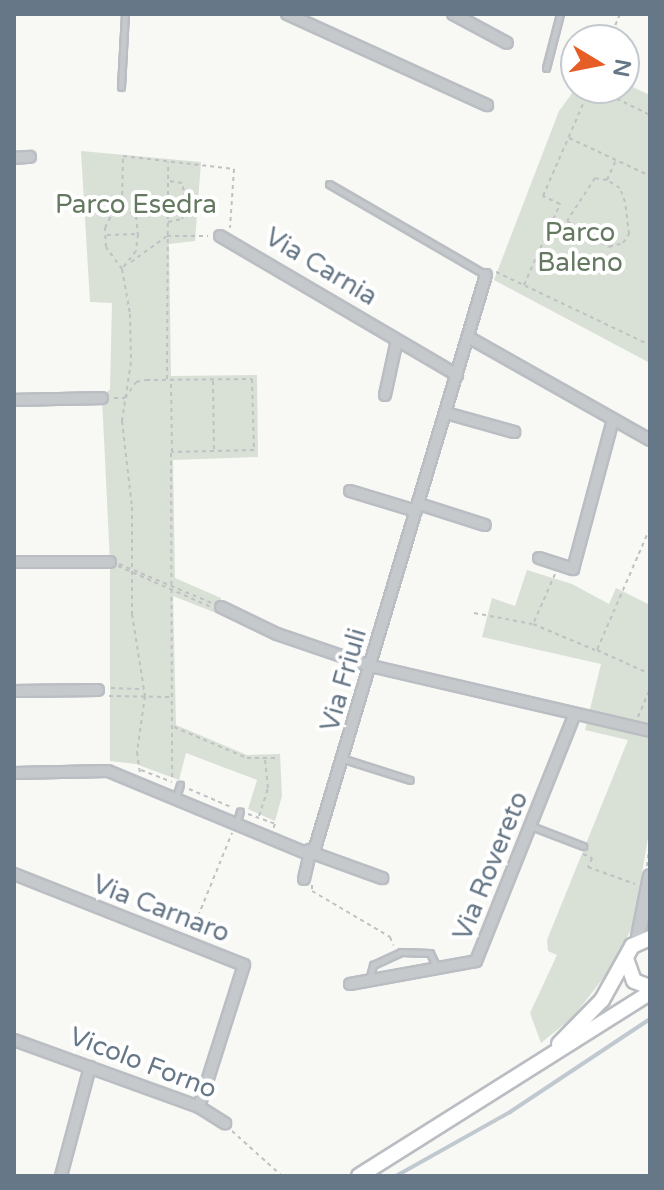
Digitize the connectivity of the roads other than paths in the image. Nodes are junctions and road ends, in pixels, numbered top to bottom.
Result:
1 (125, 14) edge
2 (287, 14) edge
3 (453, 14) edge
4 (560, 14) edge
5 (507, 43) dead end
6 (546, 68) dead end
7 (121, 87) dead end
8 (487, 105) dead end
9 (30, 157) dead end
10 (14, 158) edge
11 (329, 184) dead end
12 (220, 237) road end
13 (486, 275) joint
14 (468, 337) junction
15 (397, 340) junction
16 (457, 375) junction
17 (385, 395) dead end
18 (102, 398) dead end
19 (14, 400) edge
20 (446, 413) junction
21 (613, 420) junction
22 (514, 432) dead end
23 (650, 440) edge
24 (350, 491) dead end
25 (418, 508) junction
26 (485, 525) dead end
27 (539, 558) dead end
28 (14, 562) edge
29 (110, 562) road end
30 (221, 607) road end
31 (371, 666) junction
32 (98, 690) road end
33 (14, 691) edge
34 (575, 714) junction
35 (650, 731) edge
36 (344, 759) junction
37 (14, 773) edge
38 (410, 780) dead end
39 (180, 785) road end
40 (176, 797) junction
41 (240, 811) road end
42 (237, 822) junction
43 (531, 826) junction
44 (582, 846) road end
45 (307, 852) junction
46 (14, 874) edge
47 (382, 878) dead end
48 (304, 879) road end
49 (647, 882) edge
50 (644, 940) edge
51 (626, 959) junction
52 (437, 968) junction
53 (369, 980) junction
54 (350, 984) dead end
55 (650, 990) edge
56 (14, 1040) edge
57 (551, 1053) junction
58 (90, 1067) junction
59 (199, 1107) junction
60 (225, 1123) road end
61 (61, 1176) edge
62 (359, 1176) edge

1 - 7 lane
2 - 8 street
3 - 5 street
4 - 6 lane
9 - 10 street
11 - 13 lane
12 - 15 street, Via Carnia
13 - 14 street, Via Friuli
14 - 16 street, Via Friuli
14 - 21 street
15 - 16 street, Via Carnia
15 - 17 street
16 - 20 street, Via Friuli
18 - 19 street
20 - 22 street
20 - 25 street, Via Friuli
21 - 23 street
21 - 27 street
24 - 25 street
25 - 26 street
25 - 31 street, Via Friuli
28 - 29 street
30 - 31 street
31 - 34 street
31 - 36 street, Via Friuli
32 - 33 street
34 - 35 street
34 - 43 street, Via Rovereto
36 - 38 lane
36 - 45 street, Via Friuli
37 - 40 street
39 - 40 lane
40 - 42 street
41 - 42 lane
42 - 45 street
43 - 44 lane
43 - 52 street, Via Rovereto
45 - 47 street
45 - 48 street, Via Friuli
46 - 59 street, Via Carnaro
49 - 50 street
50 - 51 main road
51 - 55 main road
51 - 57 main road
52 - 53 street, Via Rovereto
52 - 53 lane
53 - 54 street, Via Rovereto
55 - 57 main road
56 - 58 street, Vicolo Forno
57 - 62 main road
58 - 59 street, Vicolo Forno
58 - 61 street
59 - 60 street, Vicolo Forno

